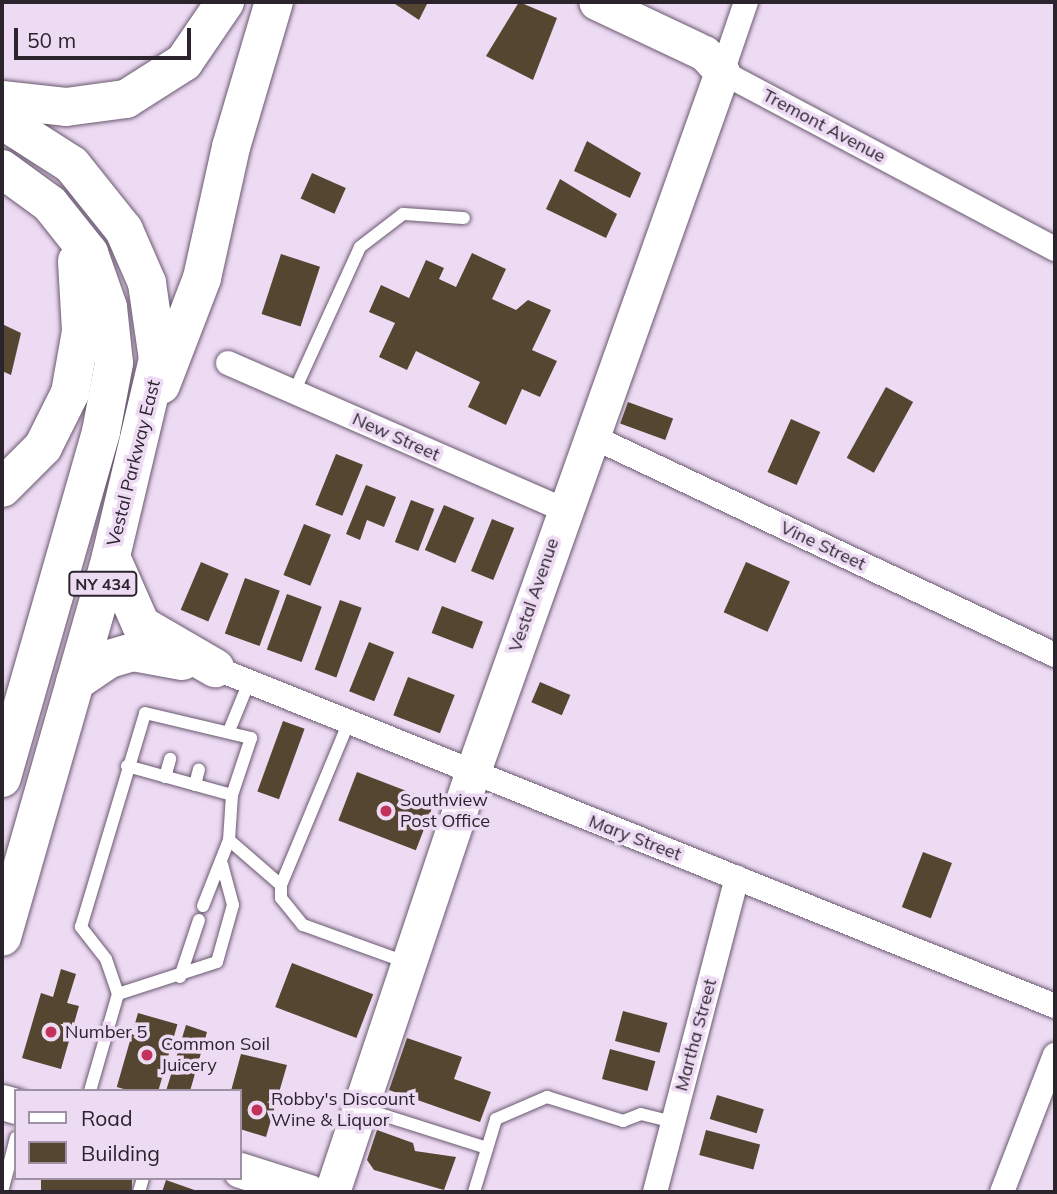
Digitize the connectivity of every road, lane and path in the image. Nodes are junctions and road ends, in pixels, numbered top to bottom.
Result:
1 (225, 2) edge
2 (274, 2) edge
3 (596, 2) edge
4 (746, 2) edge
5 (722, 72) junction
6 (2, 100) edge
7 (2, 120) edge
8 (2, 169) edge
9 (464, 218) dead end
10 (69, 225) junction
11 (1055, 249) edge
12 (228, 363) dead end
13 (294, 392) junction
14 (152, 402) junction
15 (592, 436) junction
16 (2, 488) edge
17 (564, 510) junction
18 (111, 557) junction
19 (1055, 655) edge
20 (232, 675) junction
21 (75, 682) junction
22 (181, 718) junction
23 (348, 724) junction
24 (212, 726) junction
25 (178, 731) dead end
26 (229, 731) junction
27 (208, 740) dead end
28 (170, 759) dead end
29 (127, 766) junction
30 (199, 769) dead end
31 (472, 774) junction
32 (165, 777) junction
33 (2, 778) edge
34 (195, 785) junction
35 (232, 795) junction
36 (229, 840) junction
37 (222, 864) junction
38 (737, 878) junction
39 (281, 884) junction
40 (204, 906) dead end
41 (199, 920) dead end
42 (2, 937) edge
43 (408, 963) junction
44 (180, 977) junction
45 (118, 994) junction
46 (1055, 1006) edge
47 (1055, 1055) edge
48 (91, 1089) edge
49 (357, 1107) junction
50 (674, 1122) junction
51 (14, 1146) edge
52 (487, 1148) junction
53 (247, 1179) edge
54 (2, 1192) edge
55 (309, 1192) edge
56 (332, 1192) edge
57 (474, 1192) edge
58 (655, 1192) edge
59 (1002, 1192) edge

1 - 6 main road
2 - 14 main road
3 - 5 street, Tremont Avenue
4 - 5 street, Vestal Avenue
5 - 11 street, Tremont Avenue
5 - 15 street, Vestal Avenue
7 - 14 main road, Vestal Parkway East / NY 434
8 - 10 main road, NY 434
9 - 13 lane
10 - 16 main road
10 - 33 main road, NY 434
12 - 13 street, New Street
13 - 17 street, New Street
14 - 18 main road, Vestal Parkway East / NY 434
15 - 17 street, Vestal Avenue
15 - 19 street, Vine Street
17 - 31 street, Vestal Avenue
18 - 20 main road
18 - 21 main road, Vestal Parkway East / NY 434
20 - 21 main road
20 - 23 street, Mary Street
20 - 26 lane
21 - 42 main road, Vestal Parkway East / NY 434
22 - 24 lane
22 - 25 lane
22 - 29 lane
23 - 31 street, Mary Street
23 - 39 lane
24 - 26 lane
24 - 27 lane
26 - 35 lane
28 - 32 lane
29 - 32 lane
29 - 45 lane
30 - 34 lane
31 - 38 street, Mary Street
31 - 43 street, Vestal Avenue
32 - 34 lane
34 - 35 lane
35 - 36 lane
36 - 37 lane
36 - 39 lane
37 - 40 lane
37 - 44 lane
38 - 46 street, Mary Street
38 - 50 street, Martha Street
39 - 43 lane
41 - 44 lane
43 - 49 street, Vestal Avenue
44 - 45 lane
45 - 48 lane
47 - 59 street
49 - 52 lane
49 - 56 street, Vestal Avenue
50 - 52 lane
50 - 58 street, Martha Street
51 - 54 lane
52 - 57 lane
53 - 55 street

